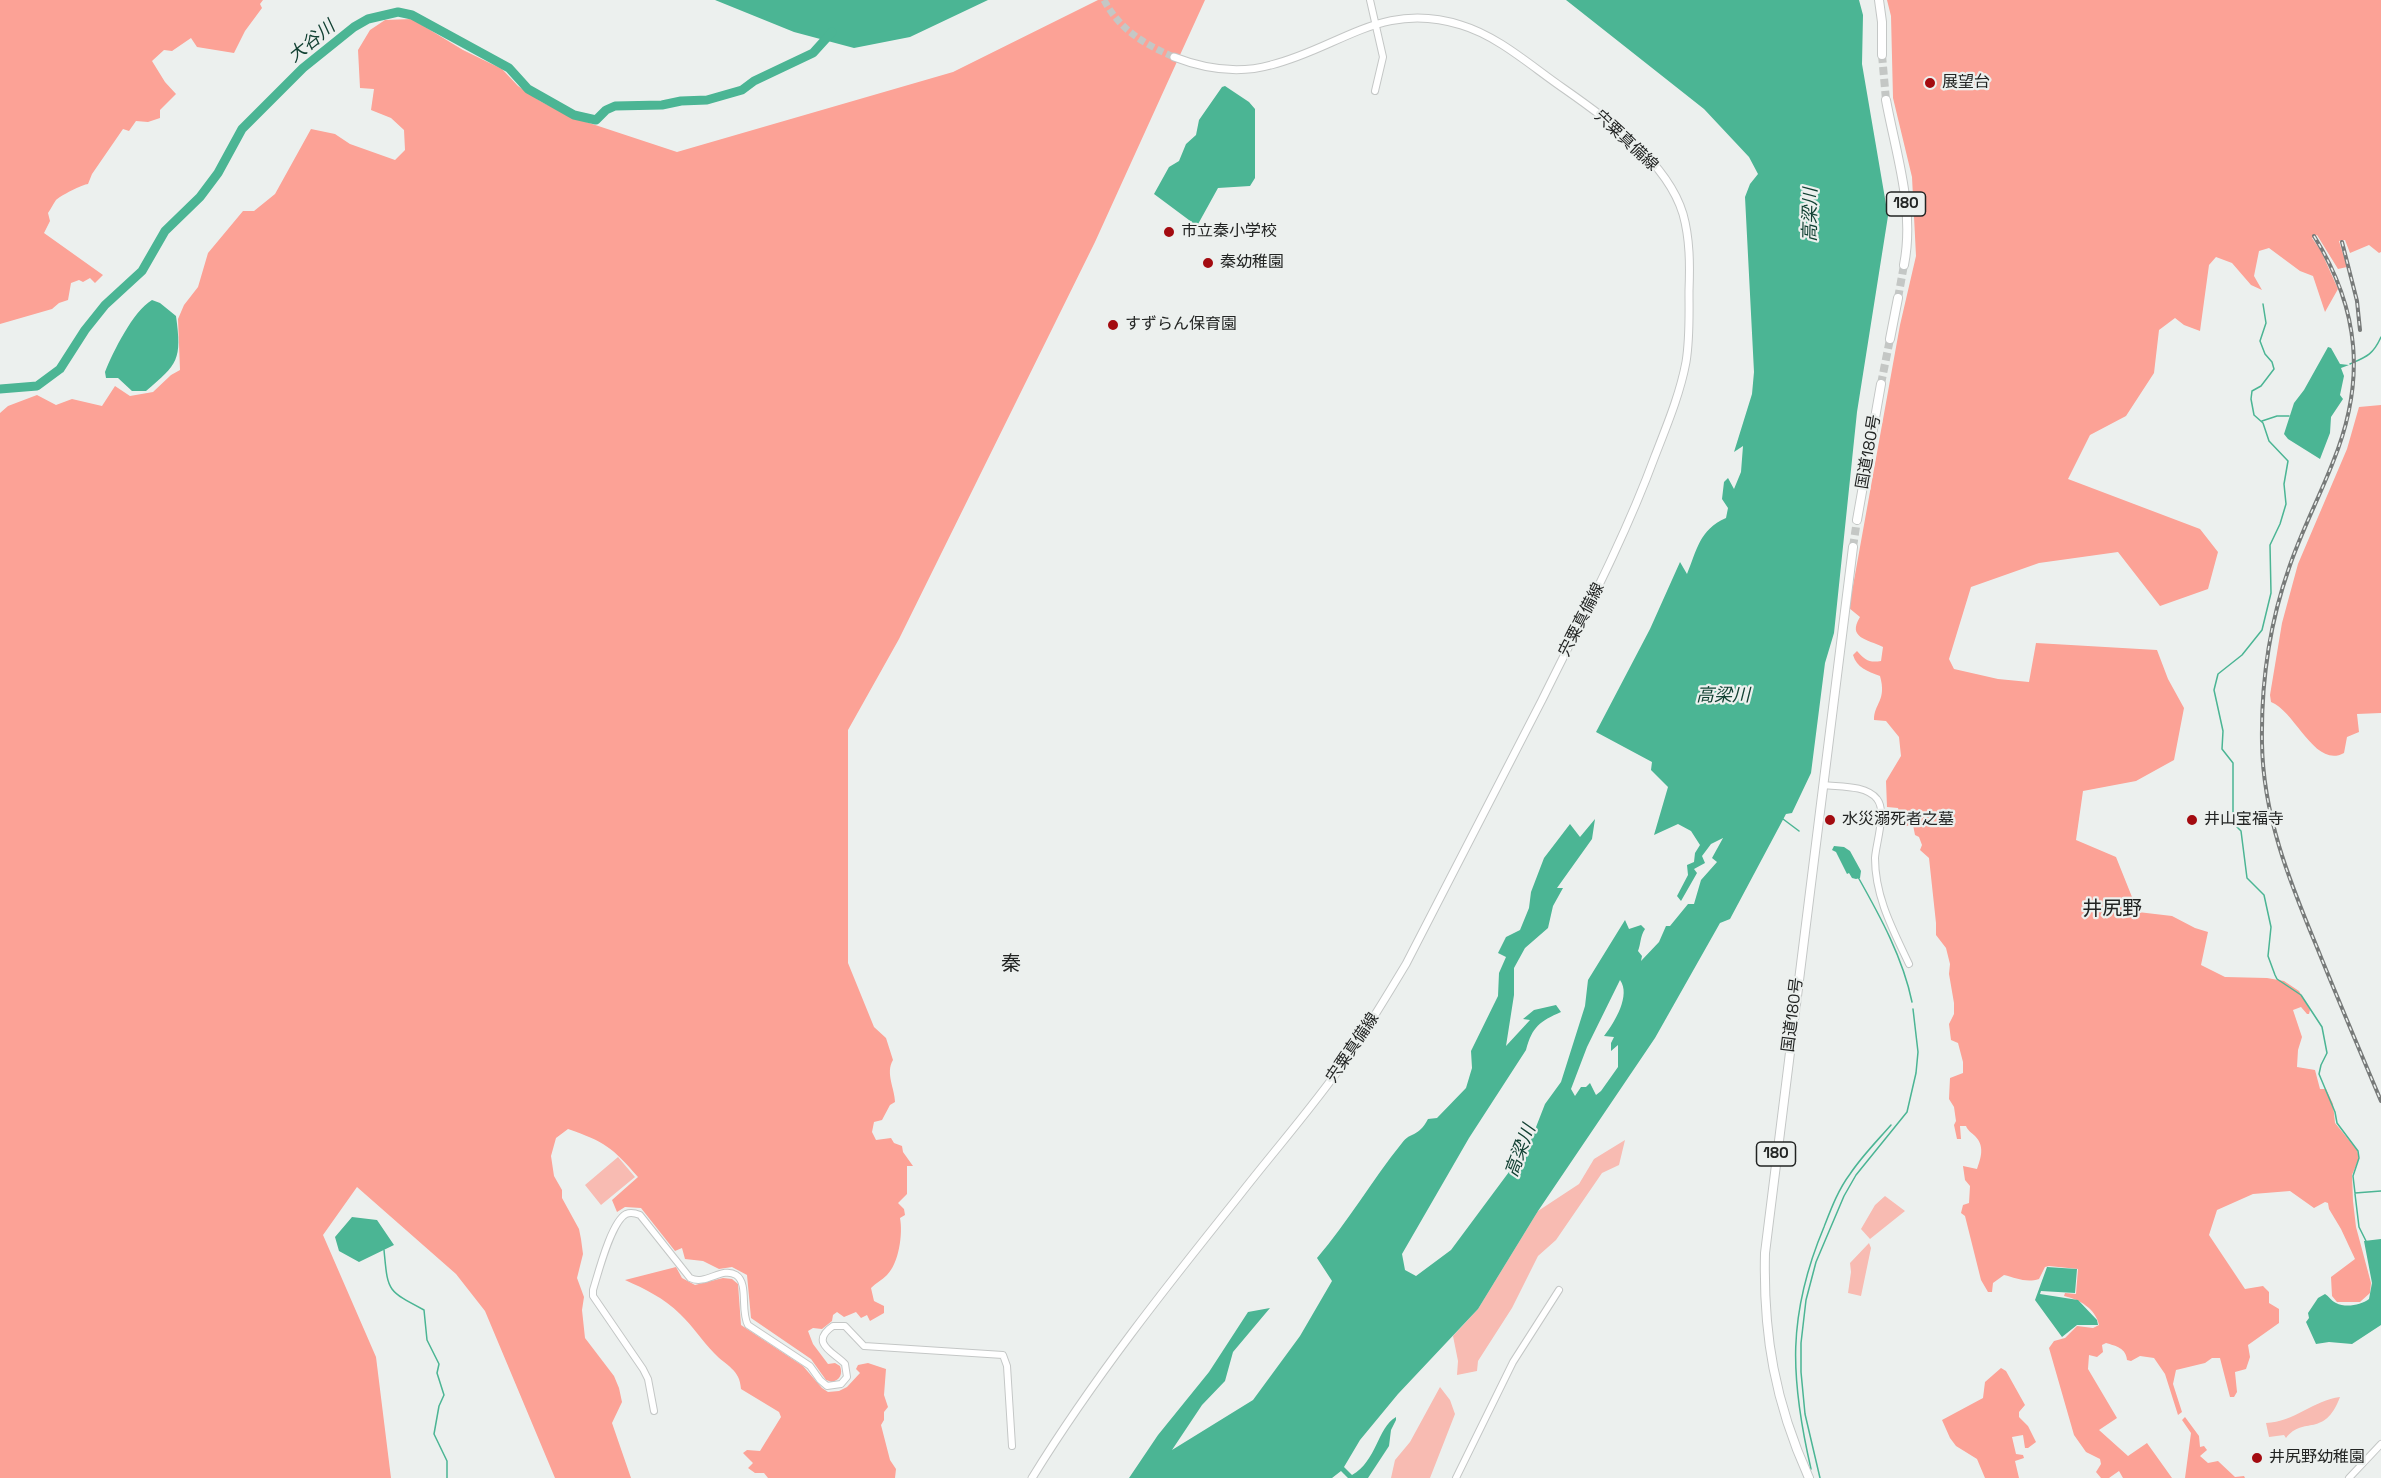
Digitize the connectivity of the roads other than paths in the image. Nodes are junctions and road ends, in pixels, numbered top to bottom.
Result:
1 (1370, 0) edge
2 (1879, 0) edge
3 (1376, 24) junction
4 (1882, 55) tunnel mouth
5 (1174, 57) tunnel mouth
6 (1375, 91) dead end
7 (1886, 100) tunnel mouth
8 (1904, 265) tunnel mouth
9 (1898, 298) tunnel mouth
10 (1890, 339) tunnel mouth
11 (1881, 384) tunnel mouth
12 (1857, 517) tunnel mouth
13 (1853, 547) tunnel mouth
14 (1824, 785) junction
15 (1909, 964) dead end
16 (1559, 1290) dead end
17 (654, 1411) dead end
18 (2381, 1444) edge
19 (1012, 1446) dead end
20 (1032, 1478) edge
21 (1456, 1478) edge
22 (1809, 1478) edge
23 (2349, 1478) edge

1 - 3 street
2 - 4 highway
3 - 5 main road, 宍粟真備線
3 - 6 street
3 - 20 main road, 宍粟真備線
7 - 8 highway, 180
9 - 10 highway
11 - 12 highway, 国道180号
13 - 14 highway, 国道180号 / 180
14 - 15 street
14 - 22 highway, 国道180号 / 180
16 - 21 street
17 - 19 street
18 - 23 street

